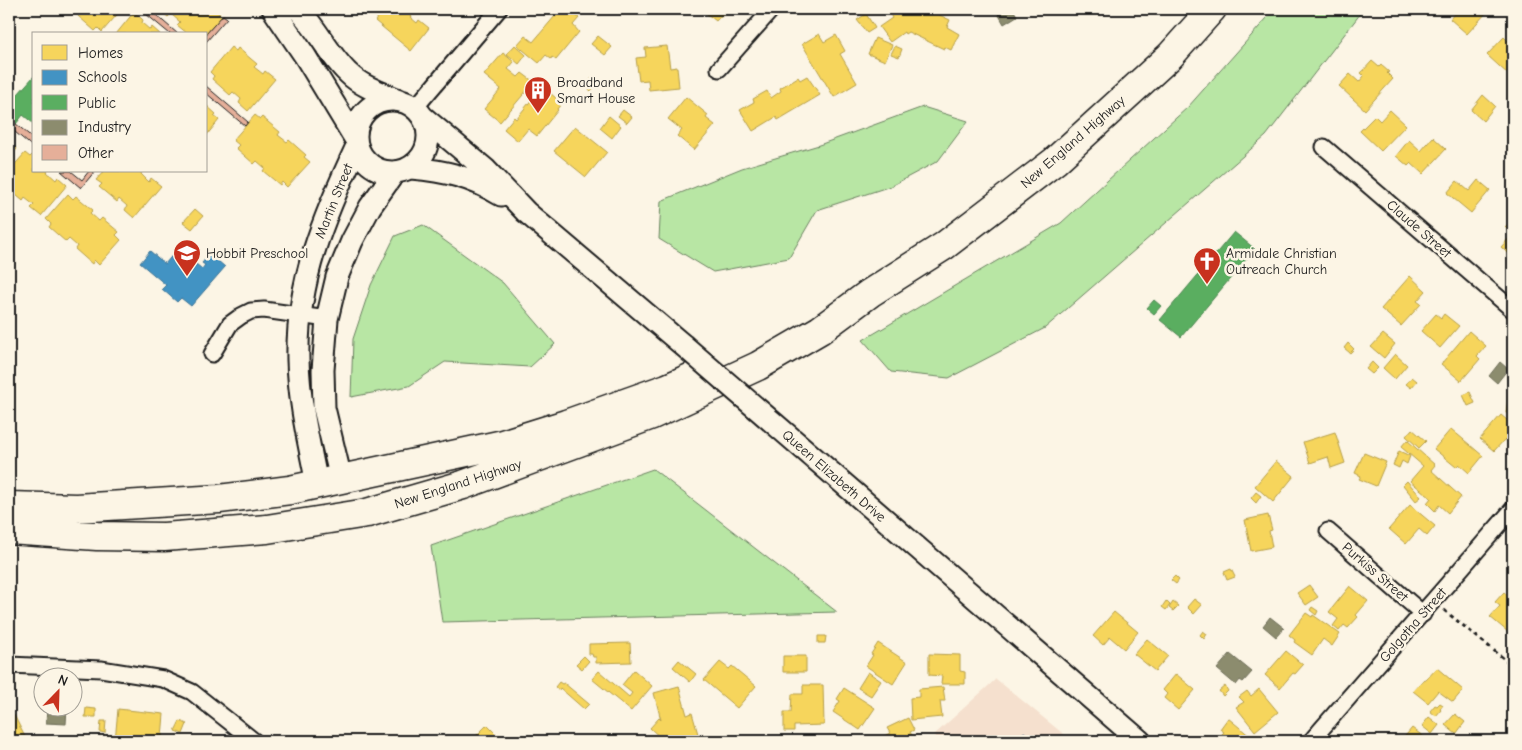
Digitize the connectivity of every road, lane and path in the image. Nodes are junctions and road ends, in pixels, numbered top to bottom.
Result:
1 (273, 9) edge
2 (298, 9) edge
3 (499, 9) edge
4 (772, 9) edge
5 (1212, 9) edge
6 (720, 69) dead end
7 (412, 108) junction
8 (356, 143) junction
9 (1324, 147) dead end
10 (403, 170) junction
11 (526, 212) junction
12 (870, 294) junction
13 (1513, 310) edge
14 (300, 314) junction
15 (327, 319) junction
16 (212, 354) dead end
17 (329, 484) junction
18 (463, 485) junction
19 (9, 506) edge
20 (1513, 509) edge
21 (9, 530) edge
22 (1328, 531) dead end
23 (97, 536) junction
24 (1441, 608) dead end
25 (1423, 614) junction
26 (9, 665) edge
27 (1513, 666) edge
28 (254, 741) edge
29 (1140, 741) edge
30 (1312, 741) edge

1 - 8 main road
2 - 7 main road, Queen Elizabeth Drive
3 - 7 street
4 - 6 street
5 - 12 highway, New England Highway
7 - 8 main road
7 - 10 main road
7 - 11 main road, Queen Elizabeth Drive
8 - 10 main road
8 - 14 main road, Martin Street
9 - 13 street, Claude Street
10 - 11 main road, Queen Elizabeth Drive
10 - 15 main road
11 - 29 main road, Queen Elizabeth Drive, bridge
12 - 17 highway, New England Highway
12 - 18 highway, New England Highway
14 - 15 street
14 - 16 street
14 - 17 main road, Martin Street
15 - 17 main road
17 - 18 highway
17 - 19 highway, New England Highway
17 - 23 highway
18 - 23 highway, New England Highway
20 - 25 street, Golgotha Street
21 - 23 highway, New England Highway
22 - 25 street, Purkiss Street
24 - 27 path
25 - 30 street, Golgotha Street
26 - 28 street

